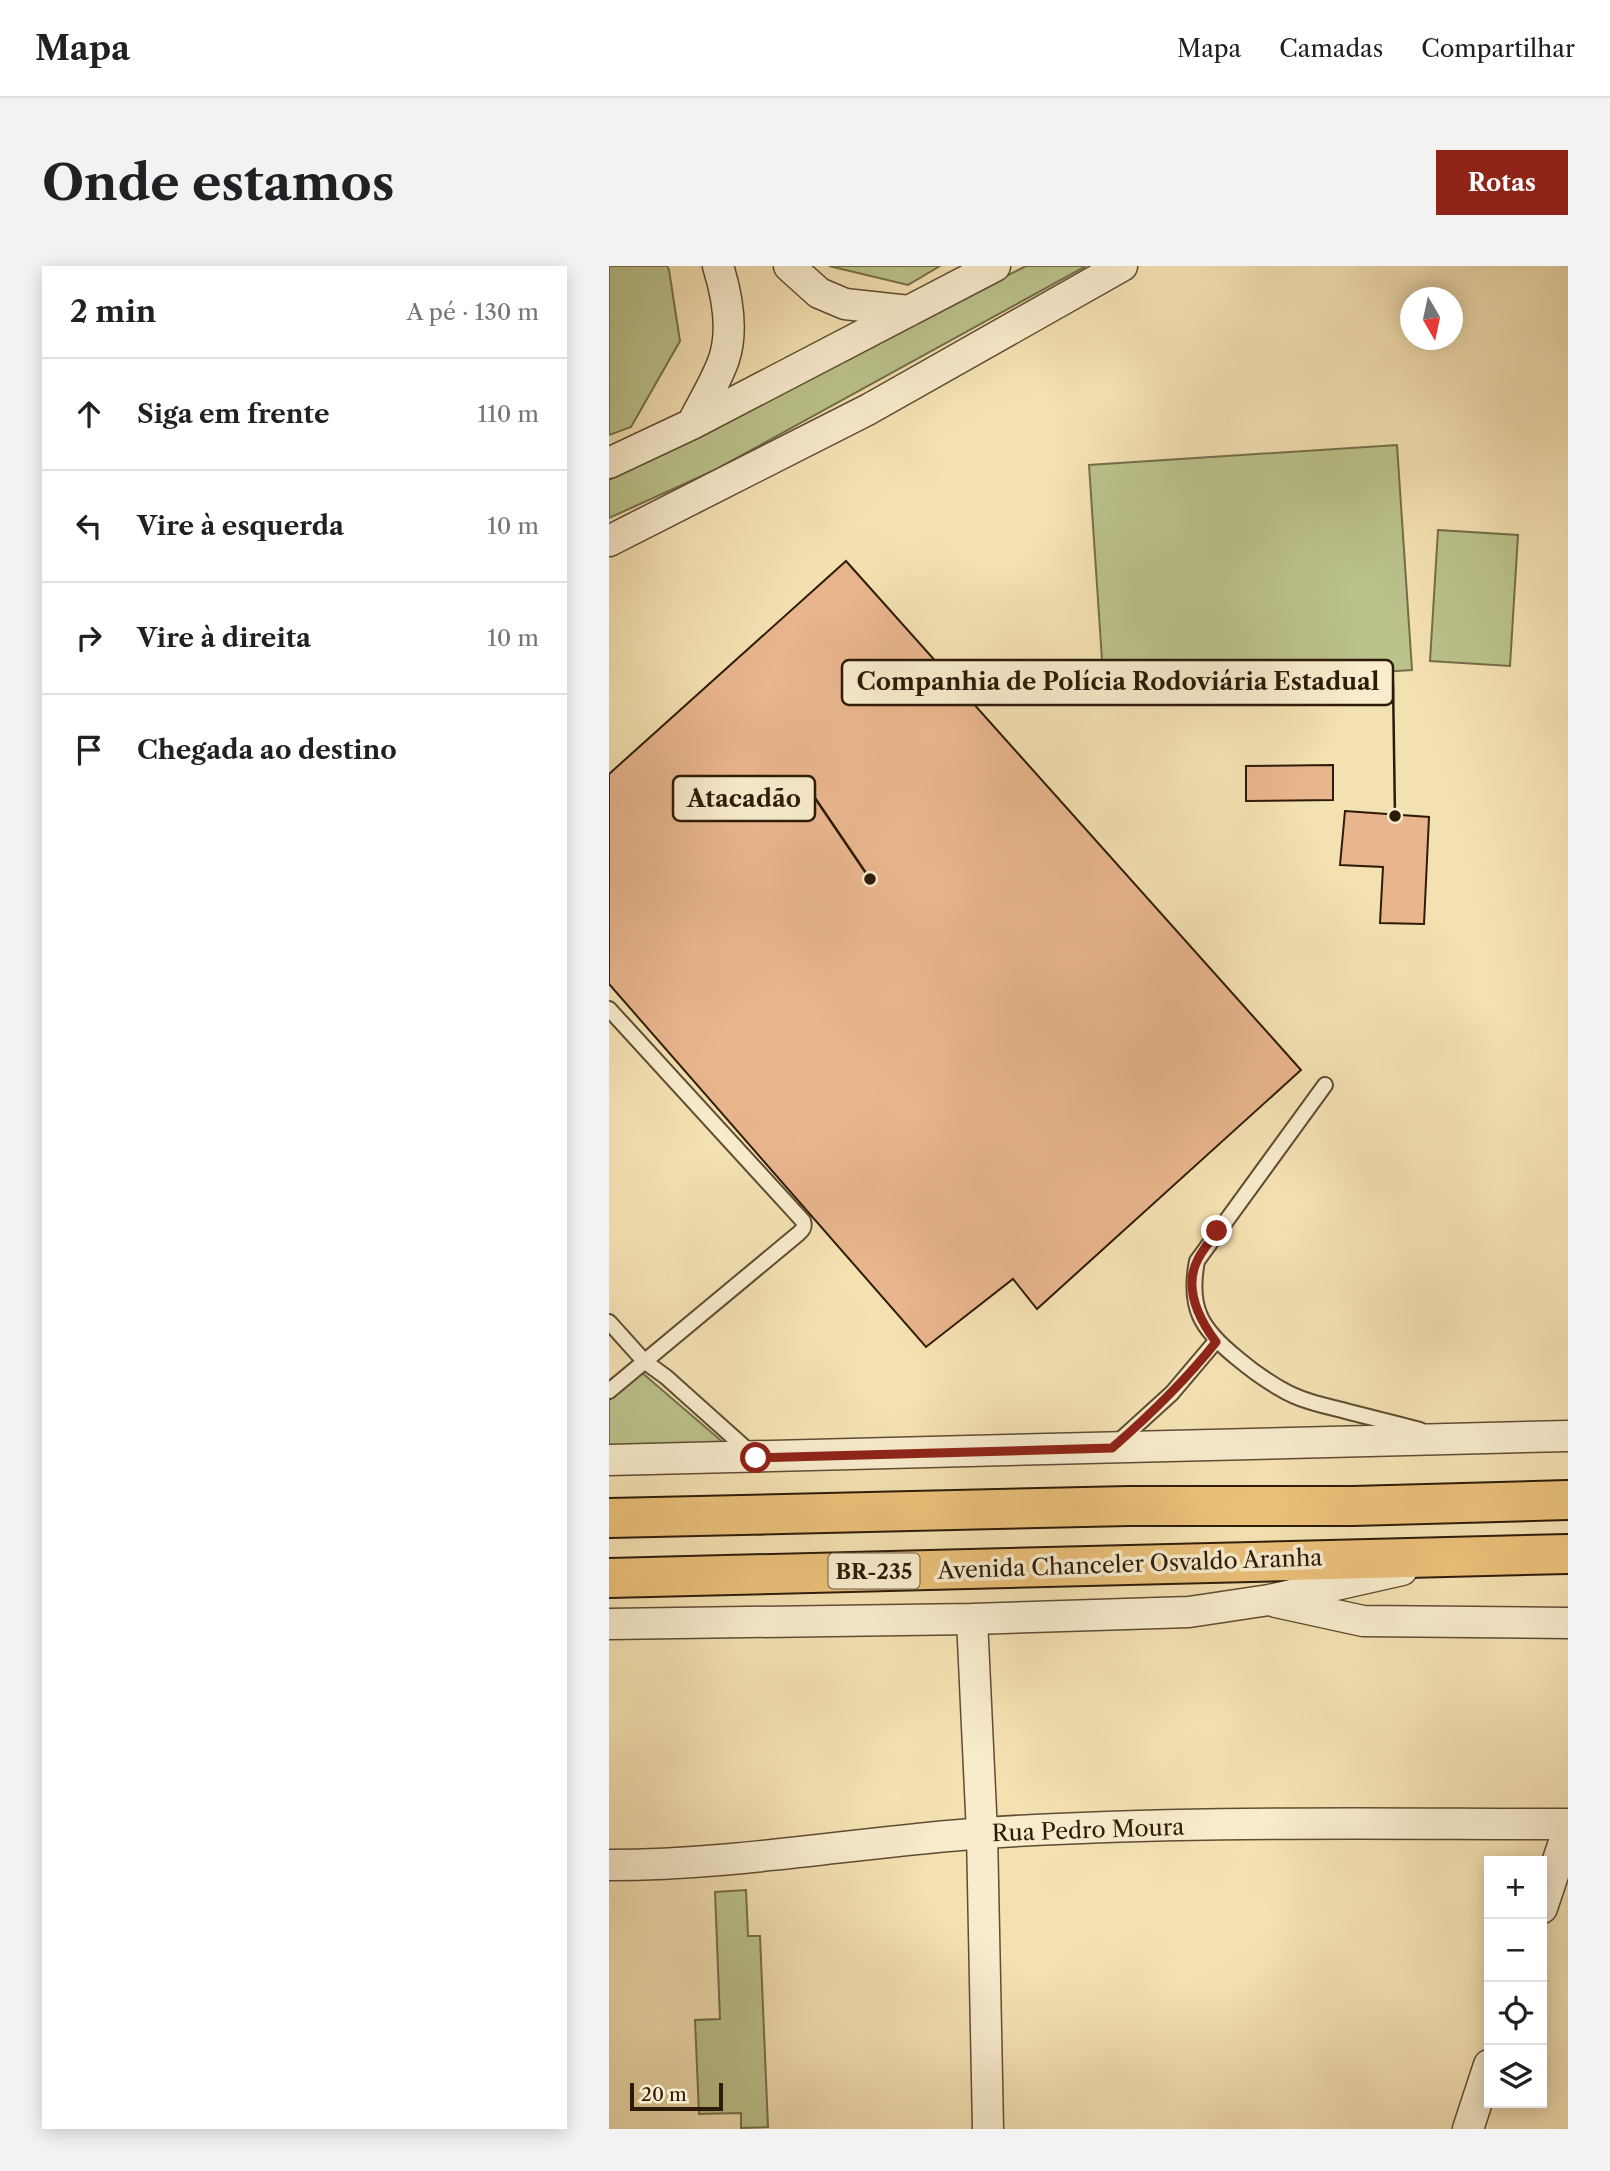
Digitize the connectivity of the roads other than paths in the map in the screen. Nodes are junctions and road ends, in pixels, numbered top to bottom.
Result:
1 (717, 266) edge
2 (789, 266) edge
3 (995, 266) edge
4 (1122, 266) edge
5 (909, 311) junction
6 (692, 424) junction
7 (609, 463) edge
8 (609, 541) edge
9 (609, 1009) edge
10 (1325, 1085) dead end
11 (609, 1322) edge
12 (1216, 1342) junction
13 (644, 1361) junction
14 (609, 1391) edge
15 (1568, 1436) edge
16 (1454, 1439) junction
17 (1112, 1448) junction
18 (756, 1458) junction
19 (609, 1460) edge
20 (1568, 1500) edge
21 (609, 1518) edge
22 (1568, 1554) edge
23 (1464, 1556) junction
24 (609, 1578) edge
25 (1269, 1600) junction
26 (972, 1619) junction
27 (1568, 1623) edge
28 (609, 1624) edge
29 (1568, 1824) edge
30 (1568, 1830) edge
31 (982, 1833) junction
32 (609, 1865) edge
33 (1547, 1893) edge
34 (1484, 2080) edge
35 (988, 2129) edge
36 (1468, 2129) edge

1 - 6 street
2 - 5 street
3 - 5 street
4 - 8 street
5 - 6 street
6 - 7 street
9 - 13 lane
10 - 12 lane
11 - 13 lane
12 - 16 lane
12 - 17 lane
13 - 14 lane
13 - 18 lane
15 - 16 street
16 - 17 street
17 - 18 street
18 - 19 street
20 - 21 main road
22 - 23 main road, Avenida Chanceler Osvaldo Aranha / BR-235
23 - 24 main road, Avenida Chanceler Osvaldo Aranha / BR-235
23 - 25 street
25 - 26 street
25 - 27 street
26 - 28 street
26 - 31 street
29 - 31 street, Rua Pedro Moura
30 - 33 street
31 - 32 street, Rua Pedro Moura
31 - 35 street
34 - 36 street

